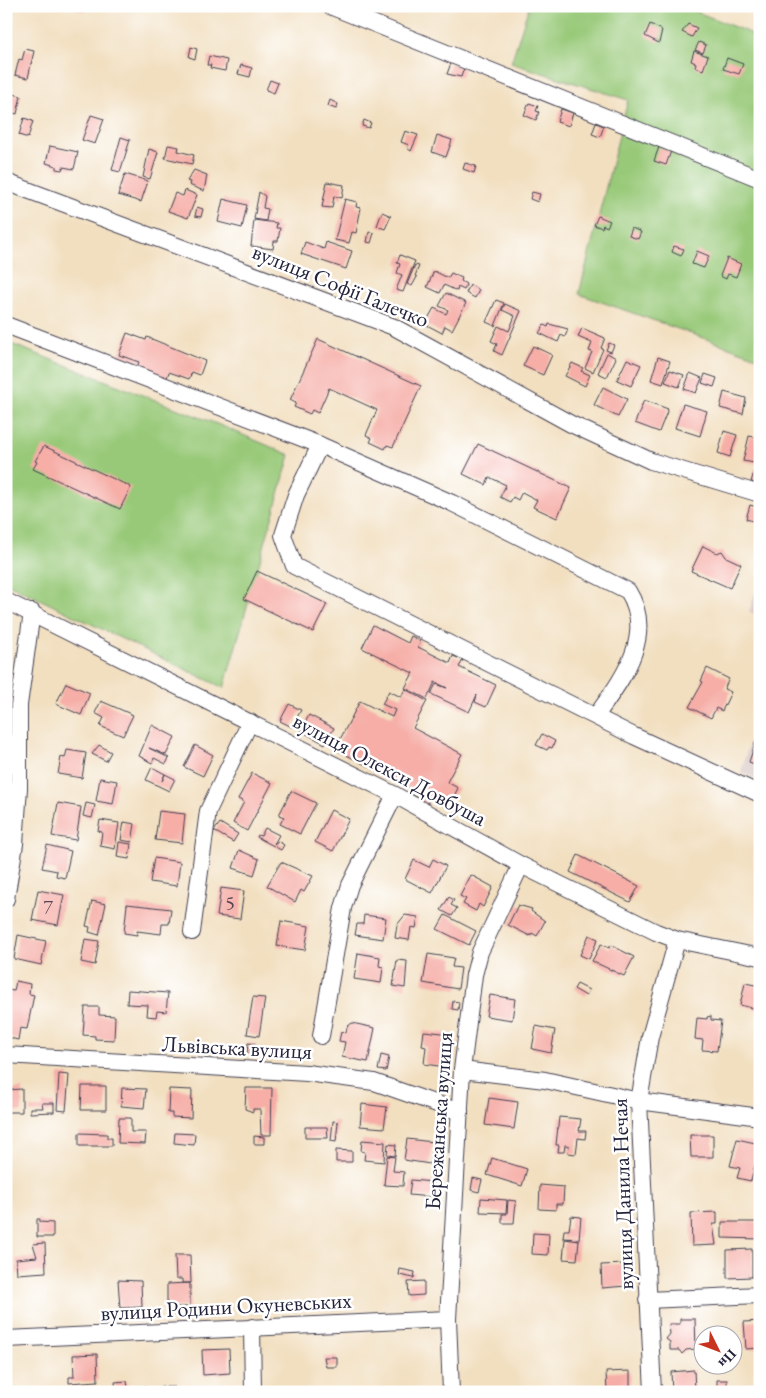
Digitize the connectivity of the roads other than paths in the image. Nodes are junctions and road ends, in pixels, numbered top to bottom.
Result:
1 (330, 6) edge
2 (760, 179) edge
3 (6, 182) edge
4 (6, 325) edge
5 (320, 445) junction
6 (760, 494) edge
7 (6, 600) edge
8 (32, 612) junction
9 (13, 704) edge
10 (596, 716) junction
11 (250, 722) junction
12 (760, 794) edge
13 (395, 795) junction
14 (521, 865) junction
15 (6, 898) edge
16 (192, 932) dead end
17 (676, 940) junction
18 (760, 957) edge
19 (321, 1036) dead end
20 (6, 1055) edge
21 (462, 1070) junction
22 (639, 1101) junction
23 (460, 1112) junction
24 (760, 1117) edge
25 (760, 1295) edge
26 (647, 1300) junction
27 (448, 1319) junction
28 (252, 1327) junction
29 (6, 1339) edge
30 (253, 1392) edge
31 (451, 1392) edge
32 (653, 1392) edge

1 - 2 street
3 - 6 street, вулиця Софії Галечко
4 - 5 street
5 - 10 street
5 - 10 street
7 - 8 street, вулиця Олекси Довбуша
8 - 9 street
8 - 11 street, вулиця Олекси Довбуша
9 - 15 street
10 - 12 street
11 - 13 street, вулиця Олекси Довбуша
11 - 16 street
13 - 14 street, вулиця Олекси Довбуша
13 - 19 street
14 - 17 street, вулиця Олекси Довбуша
14 - 21 street, Бережанська вулиця
17 - 18 street, вулиця Олекси Довбуша
17 - 22 street, вулиця Данила Нечая
20 - 23 street, Львівська вулиця
21 - 22 street
21 - 23 street, Бережанська вулиця
22 - 24 street
22 - 26 street, вулиця Данила Нечая
23 - 27 street, Бережанська вулиця
25 - 26 street
26 - 32 street, вулиця Данила Нечая
27 - 28 street, вулиця Родини Окуневських
27 - 31 street, Бережанська вулиця
28 - 29 street, вулиця Родини Окуневських
28 - 30 street

